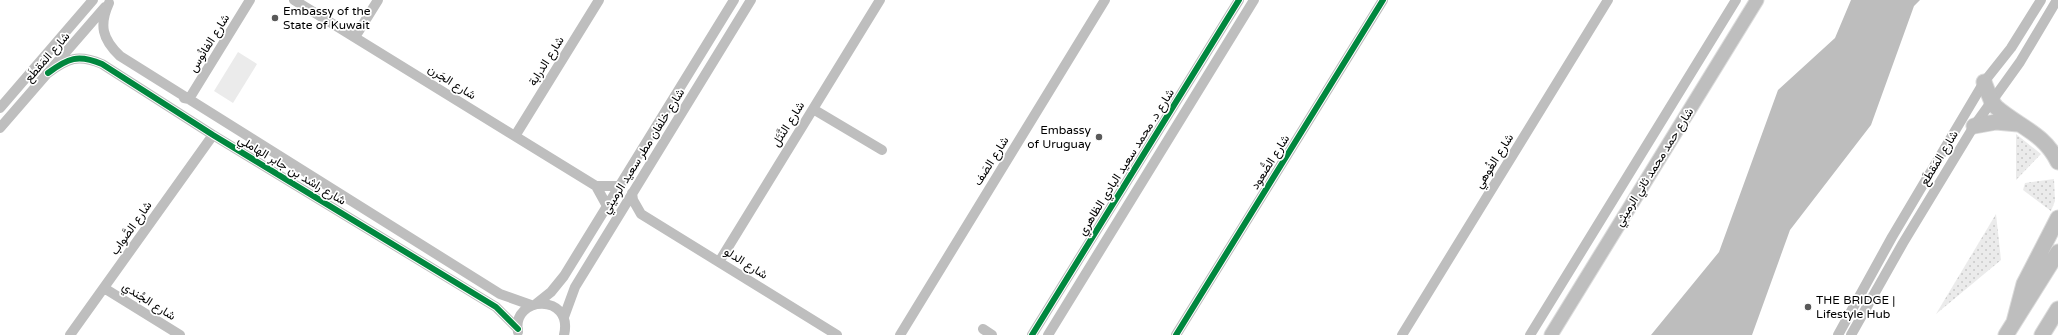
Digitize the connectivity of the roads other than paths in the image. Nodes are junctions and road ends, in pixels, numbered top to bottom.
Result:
1 (93, 0) edge
2 (250, 0) edge
3 (294, 0) edge
4 (378, 0) edge
5 (599, 0) edge
6 (734, 0) edge
7 (751, 0) edge
8 (880, 0) edge
9 (1105, 0) edge
10 (1239, 0) edge
11 (1254, 0) edge
12 (1383, 0) edge
13 (1608, 0) edge
14 (1736, 0) edge
15 (2041, 0) edge
16 (2057, 0) edge
17 (110, 1) edge
18 (1755, 4) edge
19 (355, 37) junction
20 (111, 69) junction
21 (48, 73) junction
22 (1984, 82) junction
23 (189, 99) junction
24 (1991, 100) junction
25 (0, 108) edge
26 (813, 108) junction
27 (2019, 124) junction
28 (657, 126) junction
29 (1974, 126) junction
30 (0, 128) edge
31 (669, 133) junction
32 (213, 135) junction
33 (515, 136) junction
34 (882, 150) dead end
35 (2058, 162) edge
36 (596, 186) junction
37 (619, 186) junction
38 (632, 194) junction
39 (607, 206) junction
40 (641, 214) junction
41 (619, 215) junction
42 (2058, 218) edge
43 (2058, 252) edge
44 (719, 262) junction
45 (104, 288) junction
46 (534, 305) junction
47 (2058, 309) edge
48 (564, 317) junction
49 (2014, 322) junction
50 (983, 329) dead end
51 (519, 333) edge
52 (567, 333) edge
53 (1033, 334) edge
54 (70, 335) edge
55 (180, 335) edge
56 (837, 335) edge
57 (900, 335) edge
58 (992, 335) edge
59 (1048, 335) edge
60 (1176, 335) edge
61 (1402, 335) edge
62 (1530, 335) edge
63 (1551, 335) edge
64 (1838, 335) edge
65 (1851, 335) edge
66 (2006, 335) edge
67 (2042, 335) edge

1 - 25 street, شارع المَقطَع
2 - 23 street, شارع الفانُوس
3 - 19 street, شارع الجَرن
4 - 19 street
5 - 33 street, شارع الدرابة
6 - 28 street, شارع خلفان مطر سعيد الرميثي
7 - 31 street, شارع خلفان مطر سعيد الرميثي
8 - 26 street, شارع النَّتَل
9 - 57 street, شارع الصَف
10 - 53 street, شارع د. محمد سعيد البادي الظاهري
11 - 59 street, شارع د. محمد سعيد البادي الظاهري
12 - 60 street, شارع الصُّعود
13 - 61 street, شارع الغُوهي
14 - 18 street
14 - 62 street
15 - 22 street, شارع المَقطَع
16 - 24 street, شارع المَقطَع
17 - 21 street, شارع المَقطَع
17 - 23 street, شارع راشد بن جابر الهاملي
18 - 63 main road, شارع حمد محمد ثاني الرميثي
19 - 33 street, شارع الجَرن
20 - 21 street, شارع راشد بن جابر الهاملي
20 - 23 street
20 - 32 street, شارع راشد بن جابر الهاملي
21 - 30 street, شارع المَقطَع
22 - 24 highway
22 - 64 street, شارع المَقطَع
23 - 46 street, شارع راشد بن جابر الهاملي
24 - 27 highway
24 - 29 street, شارع المَقطَع
26 - 34 street
26 - 44 street, شارع النَّتَل
27 - 29 highway
27 - 35 highway
28 - 31 street
28 - 37 street, شارع خلفان مطر سعيد الرميثي
29 - 65 street, شارع المَقطَع
31 - 38 street, شارع خلفان مطر سعيد الرميثي
32 - 45 street, شارع الصَّواب
32 - 51 street, شارع راشد بن جابر الهاملي
33 - 36 street, شارع الجَرن
36 - 37 street
36 - 39 street, شارع الجَرن
37 - 39 street, شارع خلفان مطر سعيد الرميثي
38 - 40 street
38 - 41 street, شارع خلفان مطر سعيد الرميثي
39 - 46 street, شارع خلفان مطر سعيد الرميثي
40 - 41 street
40 - 44 street, شارع الدلو
41 - 48 street, شارع خلفان مطر سعيد الرميثي
42 - 49 highway
43 - 49 highway
44 - 56 street, شارع الدلو
45 - 54 street, شارع الصَّواب
45 - 55 street, شارع الجُندي
46 - 48 street, شارع راشد بن جابر الهاملي
46 - 51 street, شارع خلفان مطر سعيد الرميثي
47 - 67 highway
48 - 52 street
49 - 66 highway
50 - 58 street

